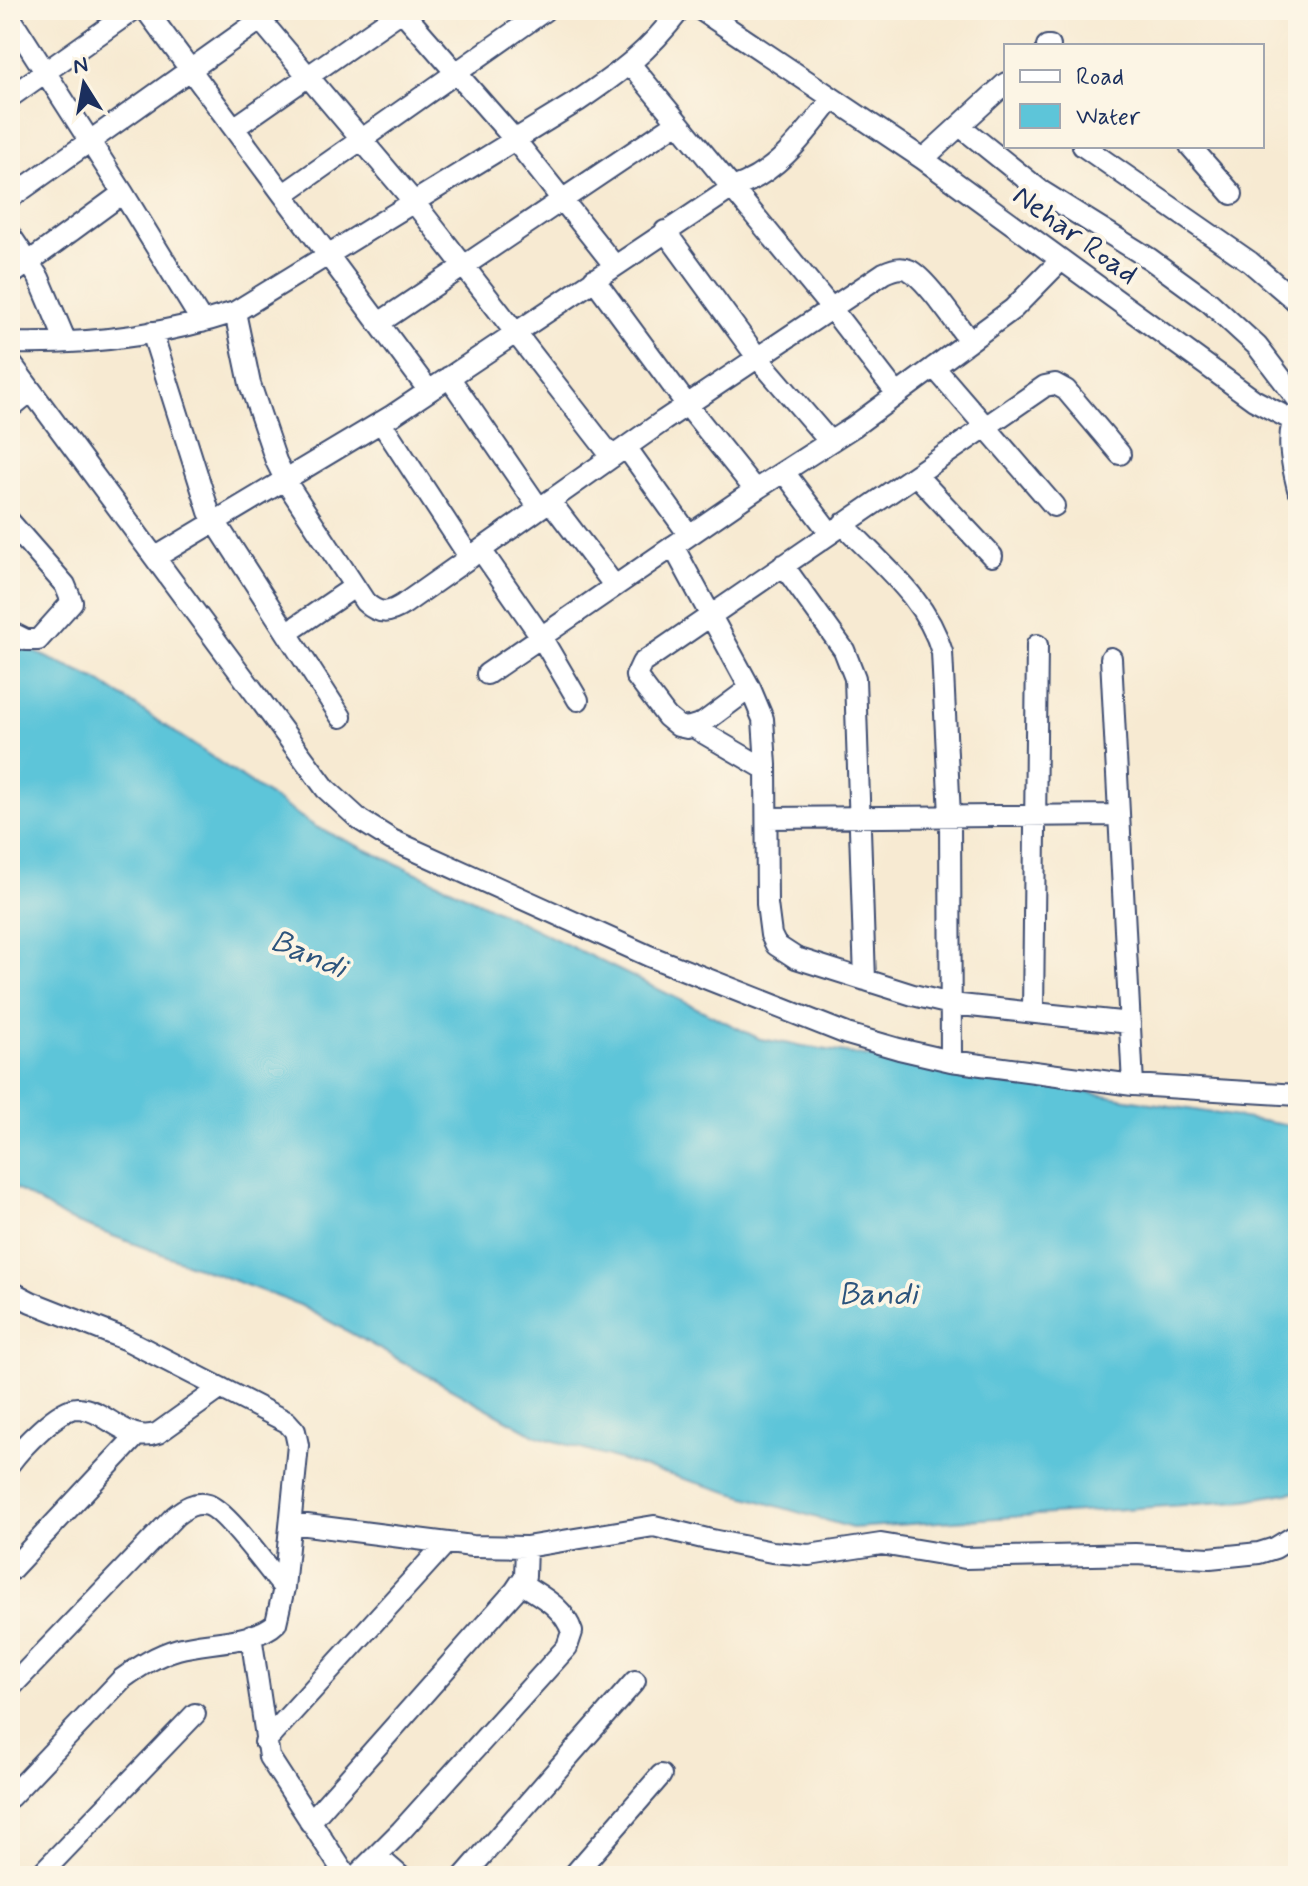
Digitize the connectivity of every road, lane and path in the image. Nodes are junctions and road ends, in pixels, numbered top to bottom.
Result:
1 (133, 10) edge
2 (146, 10) edge
3 (403, 10) edge
4 (680, 10) edge
5 (701, 10) edge
6 (544, 11) edge
7 (262, 13) edge
8 (10, 17) edge
9 (631, 65) junction
10 (190, 69) junction
11 (45, 72) junction
12 (457, 72) junction
13 (306, 76) junction
14 (1004, 89) edge
15 (10, 97) edge
16 (832, 99) junction
17 (678, 122) junction
18 (960, 126) junction
19 (234, 128) junction
20 (89, 140) junction
21 (515, 140) junction
22 (361, 141) junction
23 (1086, 148) edge
24 (1192, 148) edge
25 (923, 159) junction
26 (732, 188) junction
27 (123, 193) junction
28 (284, 194) junction
29 (1232, 194) dead end
30 (10, 198) edge
31 (561, 199) junction
32 (414, 202) junction
33 (665, 231) junction
34 (10, 235) edge
35 (328, 254) junction
36 (1061, 260) junction
37 (29, 262) junction
38 (614, 265) junction
39 (465, 267) junction
40 (10, 276) edge
41 (594, 279) junction
42 (1298, 303) edge
43 (830, 307) junction
44 (235, 312) junction
45 (202, 322) junction
46 (379, 323) junction
47 (152, 332) junction
48 (516, 332) junction
49 (969, 340) junction
50 (66, 342) junction
51 (10, 343) edge
52 (757, 357) junction
53 (10, 362) edge
54 (934, 367) junction
55 (449, 377) junction
56 (31, 391) junction
57 (429, 391) junction
58 (897, 394) junction
59 (1298, 400) edge
60 (687, 405) junction
61 (10, 408) edge
62 (1296, 418) edge
63 (381, 422) junction
64 (985, 428) junction
65 (830, 442) junction
66 (619, 452) junction
67 (1120, 454) dead end
68 (784, 472) junction
69 (916, 475) junction
70 (286, 480) junction
71 (1298, 489) edge
72 (755, 490) junction
73 (545, 504) junction
74 (1054, 506) dead end
75 (214, 521) junction
76 (10, 522) edge
77 (836, 529) junction
78 (681, 540) junction
79 (475, 554) junction
80 (992, 556) dead end
81 (156, 557) junction
82 (783, 565) junction
83 (614, 585) junction
84 (354, 587) junction
85 (711, 614) junction
86 (10, 632) edge
87 (287, 633) junction
88 (540, 635) junction
89 (1037, 645) dead end
90 (1111, 658) dead end
91 (487, 674) dead end
92 (750, 688) junction
93 (578, 700) dead end
94 (341, 717) dead end
95 (695, 728) junction
96 (766, 765) junction
97 (1119, 815) junction
98 (950, 816) junction
99 (1034, 816) junction
100 (861, 817) junction
101 (767, 818) junction
102 (865, 980) junction
103 (951, 1004) junction
104 (1033, 1013) junction
105 (1130, 1023) junction
106 (951, 1061) junction
107 (1133, 1085) junction
108 (1298, 1095) edge
109 (10, 1292) edge
110 (221, 1388) junction
111 (137, 1435) junction
112 (10, 1463) edge
113 (291, 1523) junction
114 (1298, 1534) edge
115 (446, 1543) junction
116 (526, 1547) junction
117 (10, 1571) edge
118 (521, 1583) junction
119 (284, 1588) junction
120 (251, 1635) junction
121 (635, 1681) dead end
122 (10, 1688) edge
123 (195, 1714) dead end
124 (265, 1742) junction
125 (661, 1775) dead end
126 (10, 1797) edge
127 (310, 1822) junction
128 (377, 1856) junction
129 (39, 1876) edge
130 (346, 1876) edge
131 (356, 1876) edge
132 (400, 1876) edge
133 (464, 1876) edge
134 (573, 1876) edge

1 - 11 street
2 - 10 street
3 - 12 street
3 - 13 street
4 - 9 street
5 - 16 street, Nehar Road
6 - 12 street
7 - 10 street
7 - 13 street
8 - 11 street
9 - 17 street
9 - 21 street
10 - 19 street
10 - 20 street
11 - 15 street
11 - 20 street
12 - 21 street
12 - 22 street
13 - 19 street
13 - 22 street
14 - 18 street
16 - 25 street, Nehar Road
16 - 26 street
17 - 26 street
17 - 31 street
18 - 25 street
18 - 59 street
19 - 28 street
20 - 27 street
20 - 30 street
21 - 31 street
21 - 32 street
22 - 28 street
22 - 32 street
23 - 42 street
24 - 29 street
25 - 36 street, Nehar Road
26 - 33 street
26 - 43 street
27 - 37 street
27 - 45 street
28 - 35 street
31 - 38 street
31 - 39 street
32 - 35 street
32 - 39 street
33 - 38 street
33 - 52 street
34 - 37 street
35 - 44 street
35 - 46 street
36 - 49 street
36 - 62 street, Nehar Road
37 - 40 street
37 - 50 street
38 - 41 street
39 - 46 street
39 - 48 street
41 - 48 street
41 - 60 street
43 - 49 street
43 - 52 street
43 - 58 street
44 - 45 street
44 - 70 street
45 - 47 street
46 - 57 street
47 - 50 street
47 - 75 street
48 - 55 street
48 - 66 street
49 - 54 street
50 - 51 street
52 - 60 street
52 - 65 street
53 - 56 street
54 - 58 street
54 - 64 street
55 - 57 street
55 - 73 street
56 - 61 street
56 - 81 street
57 - 63 street
58 - 65 street
60 - 66 street
60 - 72 street
62 - 71 street
63 - 70 street
63 - 79 street
64 - 67 street
64 - 69 street
64 - 74 street
65 - 68 street
66 - 73 street
66 - 78 street
68 - 72 street
68 - 77 street
69 - 77 street
69 - 80 street
70 - 75 street
70 - 84 street
72 - 78 street
73 - 79 street
73 - 83 street
75 - 81 street
75 - 87 street
76 - 86 street
77 - 82 street
77 - 98 street
78 - 83 street
78 - 85 street
79 - 84 street
79 - 88 street
81 - 106 street
82 - 85 street
82 - 100 street
83 - 88 street
84 - 87 street
85 - 92 street
85 - 95 street
87 - 94 street
88 - 91 street
88 - 93 street
89 - 99 street
90 - 97 street
92 - 95 street
92 - 96 street
95 - 96 street
96 - 101 street
97 - 99 street
97 - 105 street
98 - 99 street
98 - 100 street
98 - 103 street
99 - 104 street
100 - 101 street
100 - 102 street
101 - 102 street
102 - 103 street
103 - 104 street
103 - 106 street
104 - 105 street
105 - 107 street
106 - 107 street
107 - 108 street
109 - 110 street
110 - 111 street
110 - 113 street
111 - 112 street
111 - 117 street
113 - 115 street
113 - 119 street
114 - 116 street
115 - 116 street
115 - 124 street
116 - 118 street
118 - 127 street
118 - 128 street
119 - 120 street
119 - 122 street
120 - 124 street
120 - 126 street
121 - 133 street
123 - 129 street
124 - 127 street
125 - 134 street
127 - 130 street
128 - 131 street
128 - 132 street

